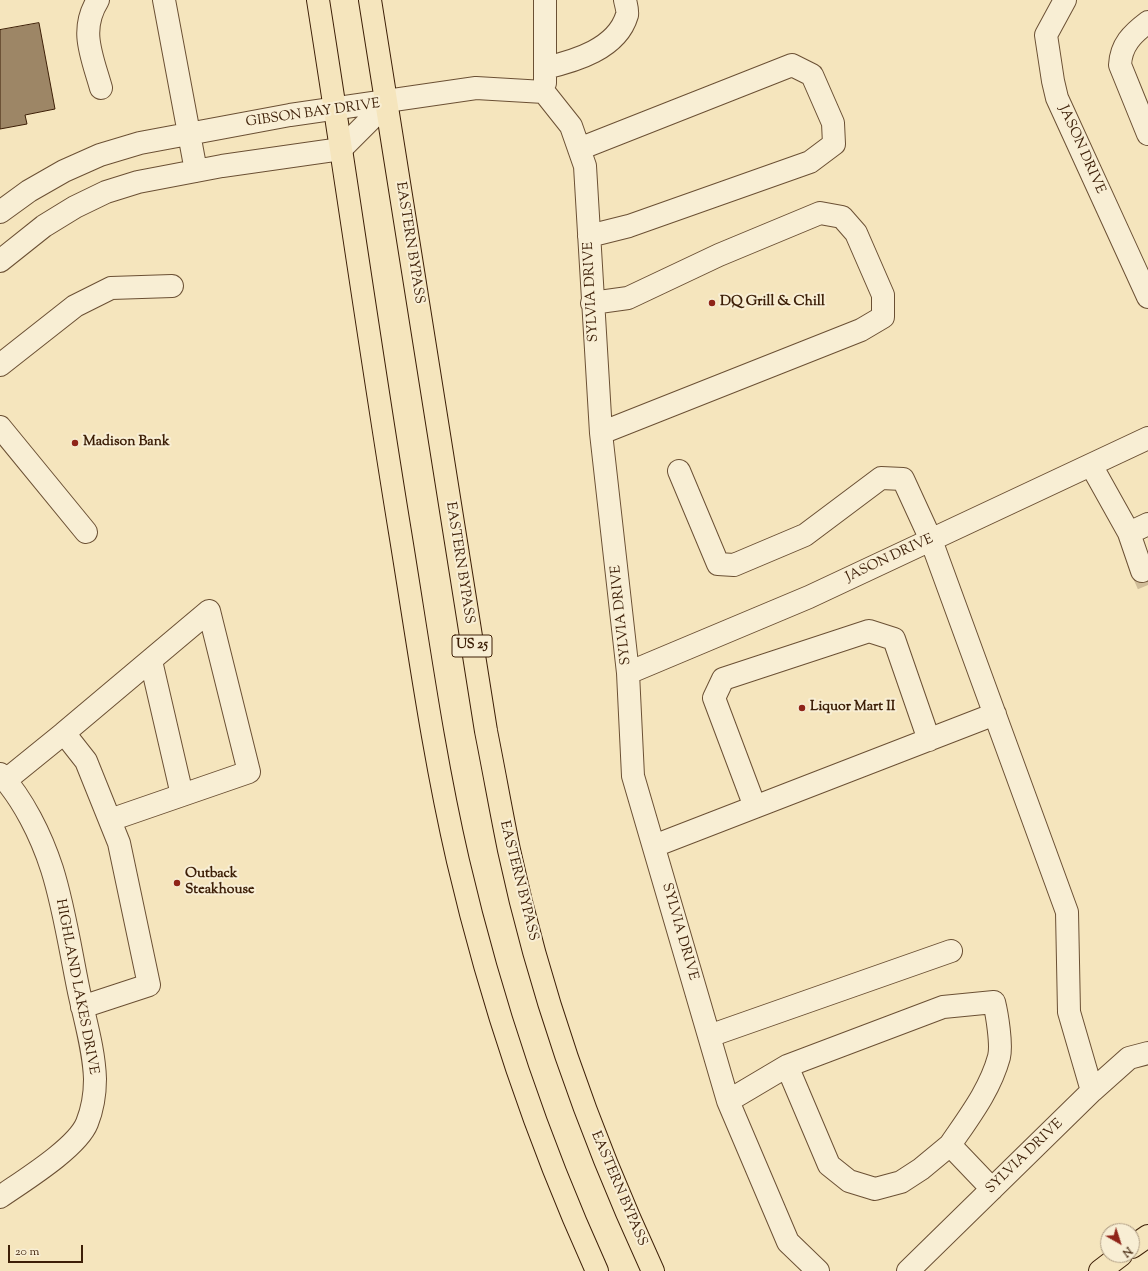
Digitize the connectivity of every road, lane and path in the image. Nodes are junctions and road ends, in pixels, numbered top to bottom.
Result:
1 (98, 0) edge
2 (164, 0) edge
3 (318, 0) edge
4 (370, 0) edge
5 (545, 0) edge
6 (625, 0) edge
7 (1065, 0) edge
8 (1148, 22) edge
9 (545, 68) junction
10 (101, 88) dead end
11 (544, 92) junction
12 (387, 103) junction
13 (335, 110) junction
14 (189, 133) junction
15 (1148, 134) edge
16 (341, 149) junction
17 (579, 149) junction
18 (196, 171) junction
19 (0, 212) edge
20 (589, 236) junction
21 (0, 259) edge
22 (172, 286) dead end
23 (1148, 297) edge
24 (592, 303) junction
25 (0, 365) edge
26 (0, 427) edge
27 (601, 433) junction
28 (1148, 438) edge
29 (1091, 465) junction
30 (679, 471) dead end
31 (1138, 529) edge
32 (86, 532) dead end
33 (931, 540) junction
34 (1142, 571) tunnel mouth
35 (151, 660) junction
36 (628, 673) junction
37 (995, 714) junction
38 (64, 733) junction
39 (929, 740) junction
40 (4, 783) edge
41 (182, 795) junction
42 (755, 807) junction
43 (110, 820) junction
44 (654, 846) junction
45 (951, 951) dead end
46 (82, 1007) junction
47 (709, 1036) junction
48 (1148, 1053) edge
49 (787, 1066) junction
50 (1092, 1091) junction
51 (728, 1101) junction
52 (950, 1144) junction
53 (992, 1189) junction
54 (0, 1197) edge
55 (597, 1271) edge
56 (653, 1271) edge
57 (818, 1271) edge
58 (908, 1271) edge

1 - 10 street
2 - 14 street
3 - 13 main road
4 - 12 main road, EASTERN BYPASS / US 25
5 - 9 street
6 - 9 street
7 - 23 street, JASON DRIVE
8 - 15 street
9 - 11 street
11 - 12 street
11 - 17 street, SYLVIA DRIVE
12 - 13 street, GIBSON BAY DRIVE
12 - 16 street, GIBSON BAY DRIVE
12 - 56 main road, EASTERN BYPASS / US 25
13 - 14 street, GIBSON BAY DRIVE
13 - 16 main road
14 - 18 street
14 - 19 street, GIBSON BAY DRIVE
16 - 18 street
16 - 55 main road
17 - 20 street, SYLVIA DRIVE
17 - 20 street
18 - 21 street
20 - 24 street, SYLVIA DRIVE
22 - 25 street
24 - 27 street, SYLVIA DRIVE
24 - 27 street
26 - 32 street
27 - 36 street, SYLVIA DRIVE
28 - 29 street, JASON DRIVE
29 - 31 street
29 - 33 street, JASON DRIVE
30 - 33 street
31 - 34 street
33 - 36 street, JASON DRIVE
33 - 37 street
35 - 38 street
35 - 41 street
35 - 41 street
36 - 44 street, SYLVIA DRIVE
37 - 39 street
37 - 50 street
38 - 40 street
38 - 43 street
39 - 42 street
39 - 42 street
40 - 46 street, HIGHLAND LAKES DRIVE
41 - 43 street
42 - 44 street
43 - 46 street
44 - 47 street, SYLVIA DRIVE
45 - 47 street
46 - 54 street, HIGHLAND LAKES DRIVE
47 - 51 street, SYLVIA DRIVE
48 - 50 street, SYLVIA DRIVE
49 - 51 street
49 - 52 street
49 - 52 street
50 - 53 street, SYLVIA DRIVE
51 - 57 street, SYLVIA DRIVE
52 - 53 street
53 - 58 street, SYLVIA DRIVE

